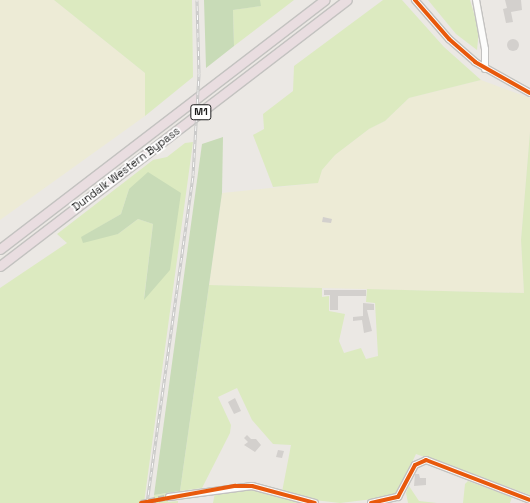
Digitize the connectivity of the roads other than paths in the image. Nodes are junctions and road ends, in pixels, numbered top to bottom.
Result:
1 (325, 0) edge
2 (347, 0) edge
3 (415, 0) edge
4 (476, 0) edge
5 (485, 69) junction
6 (530, 93) edge
7 (172, 117) junction
8 (54, 224) junction
9 (0, 243) edge
10 (0, 249) edge
11 (0, 266) edge
12 (0, 271) edge
13 (169, 497) tunnel mouth
14 (530, 500) edge
15 (315, 503) edge
16 (371, 503) edge

1 - 7 highway, Dundalk Western Bypass / M1
2 - 8 highway, Dundalk Western Bypass / M1
3 - 5 street
4 - 5 street
5 - 6 street
7 - 9 highway
7 - 10 highway, Dundalk Western Bypass / M1
8 - 11 highway, Dundalk Western Bypass / M1
8 - 12 highway
13 - 15 street
14 - 16 street

